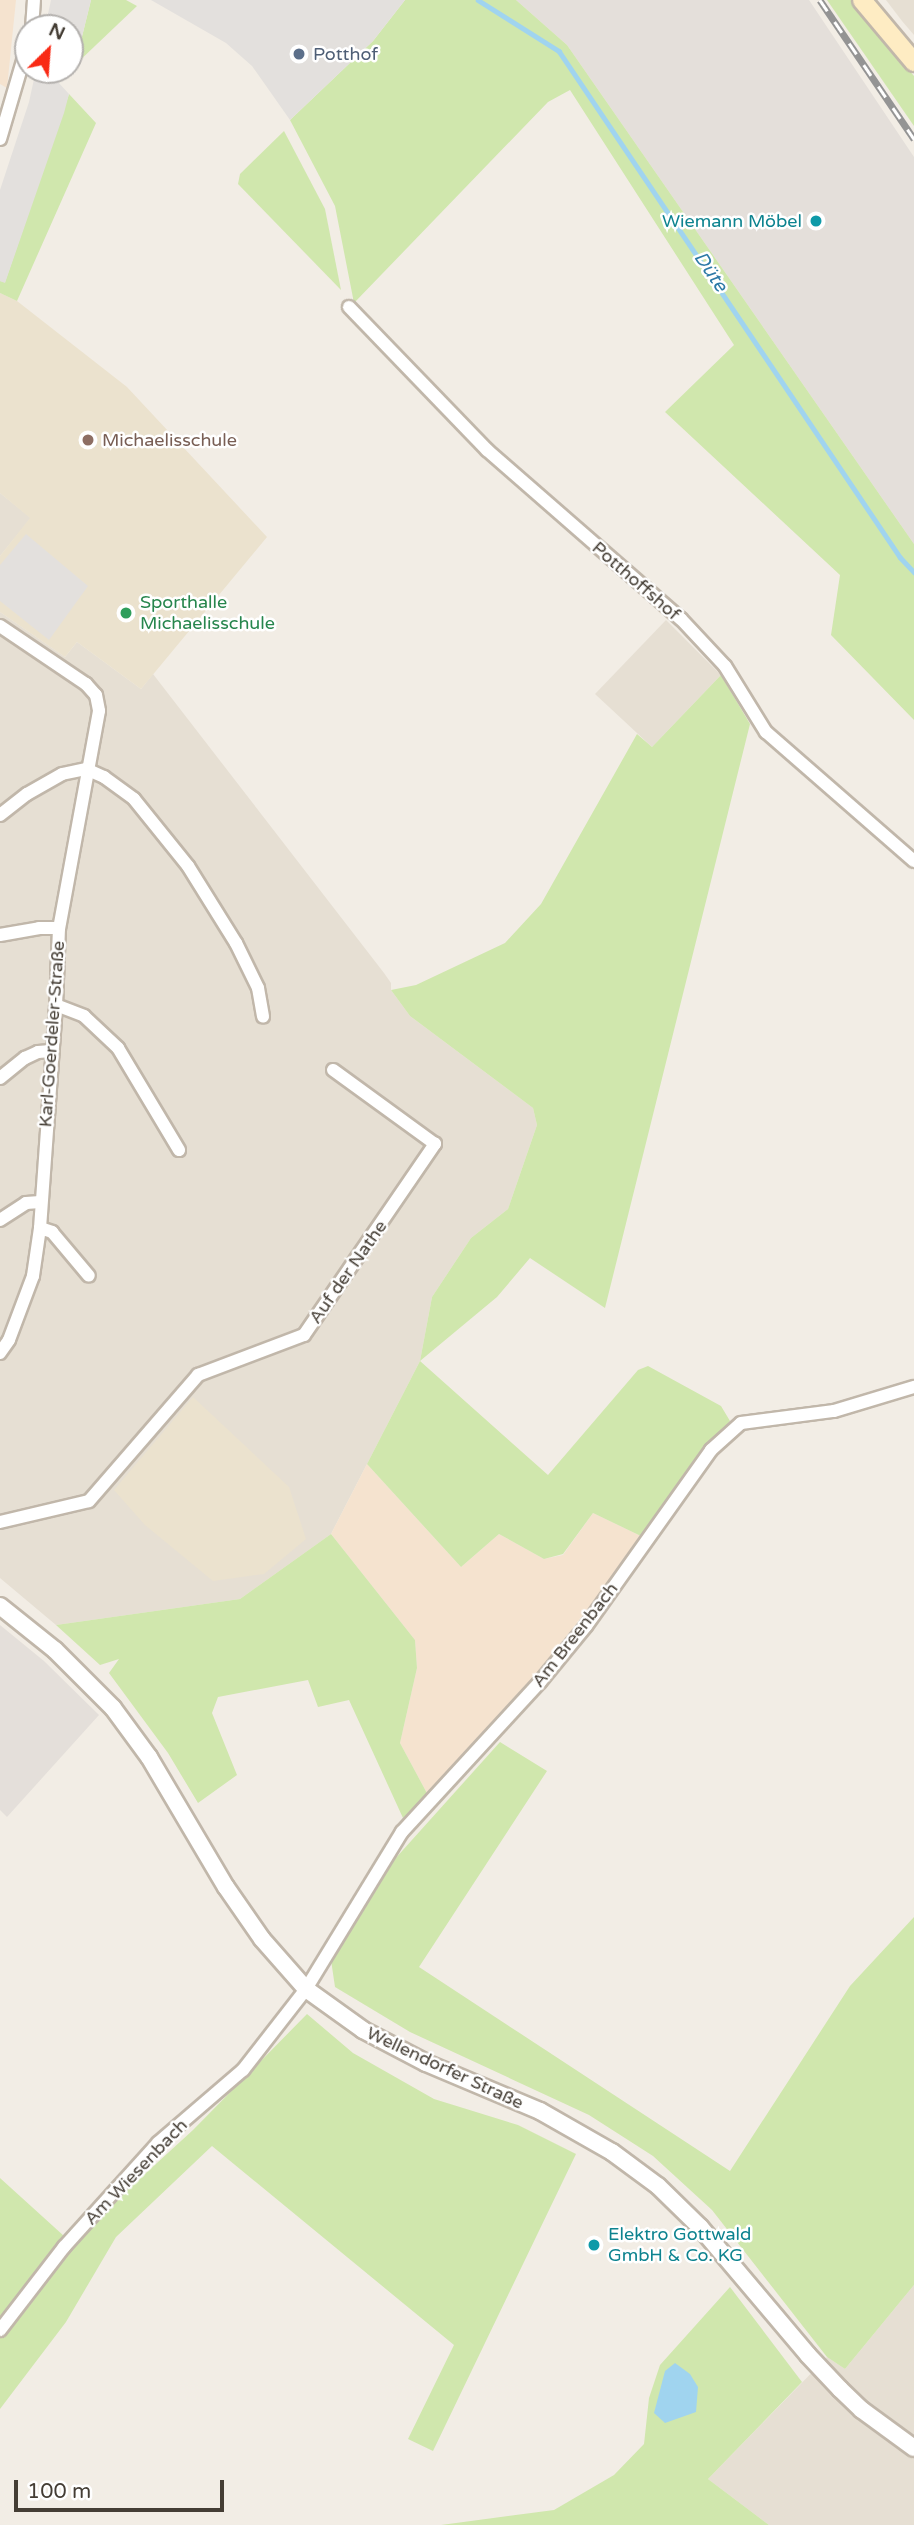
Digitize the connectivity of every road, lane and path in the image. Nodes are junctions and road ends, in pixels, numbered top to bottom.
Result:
1 (862, 0) edge
2 (914, 62) edge
3 (16, 84) edge
4 (0, 139) edge
5 (349, 307) dead end
6 (0, 626) edge
7 (86, 769) junction
8 (0, 815) edge
9 (914, 861) edge
10 (59, 928) junction
11 (0, 935) edge
12 (56, 1005) junction
13 (263, 1017) dead end
14 (51, 1051) junction
15 (333, 1070) dead end
16 (0, 1078) edge
17 (179, 1150) dead end
18 (40, 1202) junction
19 (0, 1220) edge
20 (40, 1228) junction
21 (89, 1276) dead end
22 (0, 1353) edge
23 (914, 1387) edge
24 (0, 1522) edge
25 (0, 1606) edge
26 (306, 1989) junction
27 (0, 2330) edge
28 (914, 2448) edge

1 - 2 main road
3 - 4 street
5 - 9 street, Potthoffshof
6 - 7 street, Karl-Goerdeler-Straße
7 - 8 street
7 - 10 street, Karl-Goerdeler-Straße
7 - 13 street
10 - 11 street
10 - 12 street, Karl-Goerdeler-Straße
12 - 14 street, Karl-Goerdeler-Straße
12 - 17 street
14 - 16 street
14 - 18 street, Karl-Goerdeler-Straße
15 - 24 street, Auf der Nathe
18 - 19 street
18 - 20 street, Karl-Goerdeler-Straße
20 - 21 street
20 - 22 street, Karl-Goerdeler-Straße
23 - 26 street, Am Breenbach
25 - 26 street, Wellendorfer Straße
26 - 27 street, Am Wiesenbach
26 - 28 street, Wellendorfer Straße

